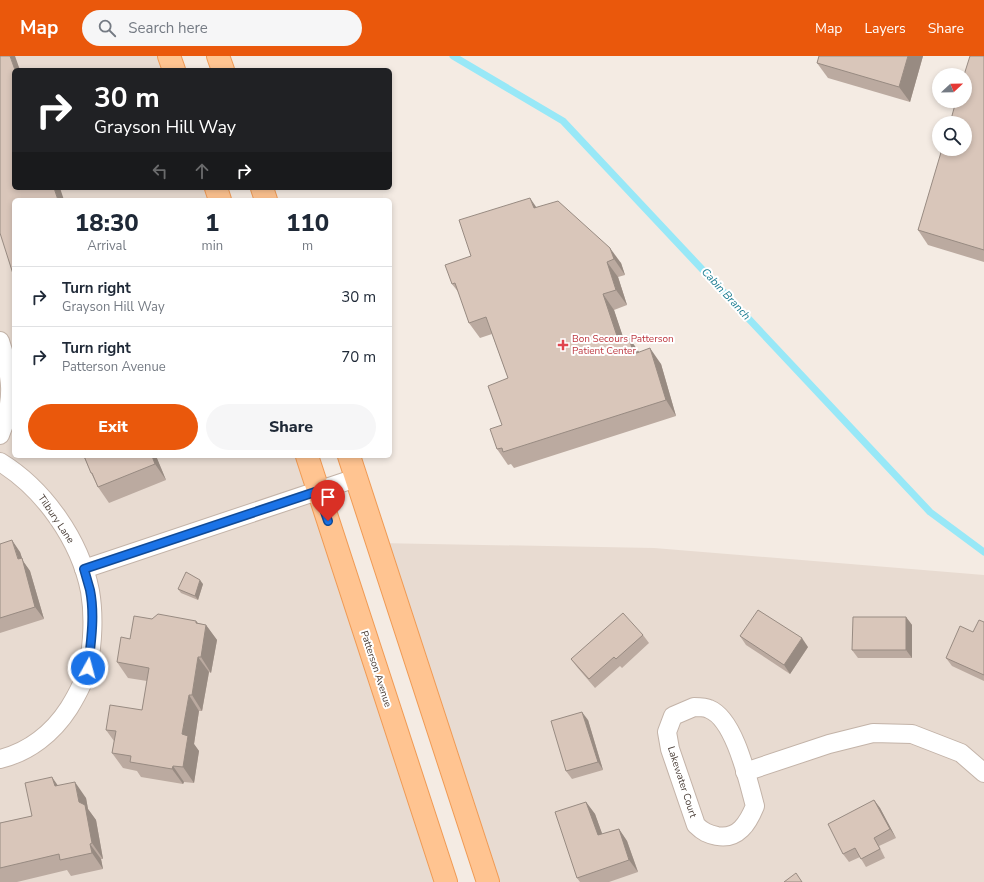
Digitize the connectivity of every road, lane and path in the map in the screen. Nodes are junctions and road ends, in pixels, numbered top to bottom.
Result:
1 (170, 56) edge
2 (218, 56) edge
3 (173, 68) edge
4 (222, 68) edge
5 (0, 341) edge
6 (0, 435) edge
7 (308, 458) edge
8 (350, 458) edge
9 (0, 462) edge
10 (356, 478) junction
11 (318, 491) junction
12 (84, 569) junction
13 (0, 759) edge
14 (745, 772) junction
15 (984, 773) edge
16 (446, 882) edge
17 (488, 882) edge

1 - 3 main road
2 - 4 main road
5 - 6 street
7 - 11 main road, Patterson Avenue
8 - 10 main road
9 - 12 street, Tilbury Lane
10 - 11 street
10 - 17 main road
11 - 12 street
11 - 16 main road, Patterson Avenue
12 - 13 street, Tilbury Lane
14 - 14 street, Lakewater Court
14 - 15 street

